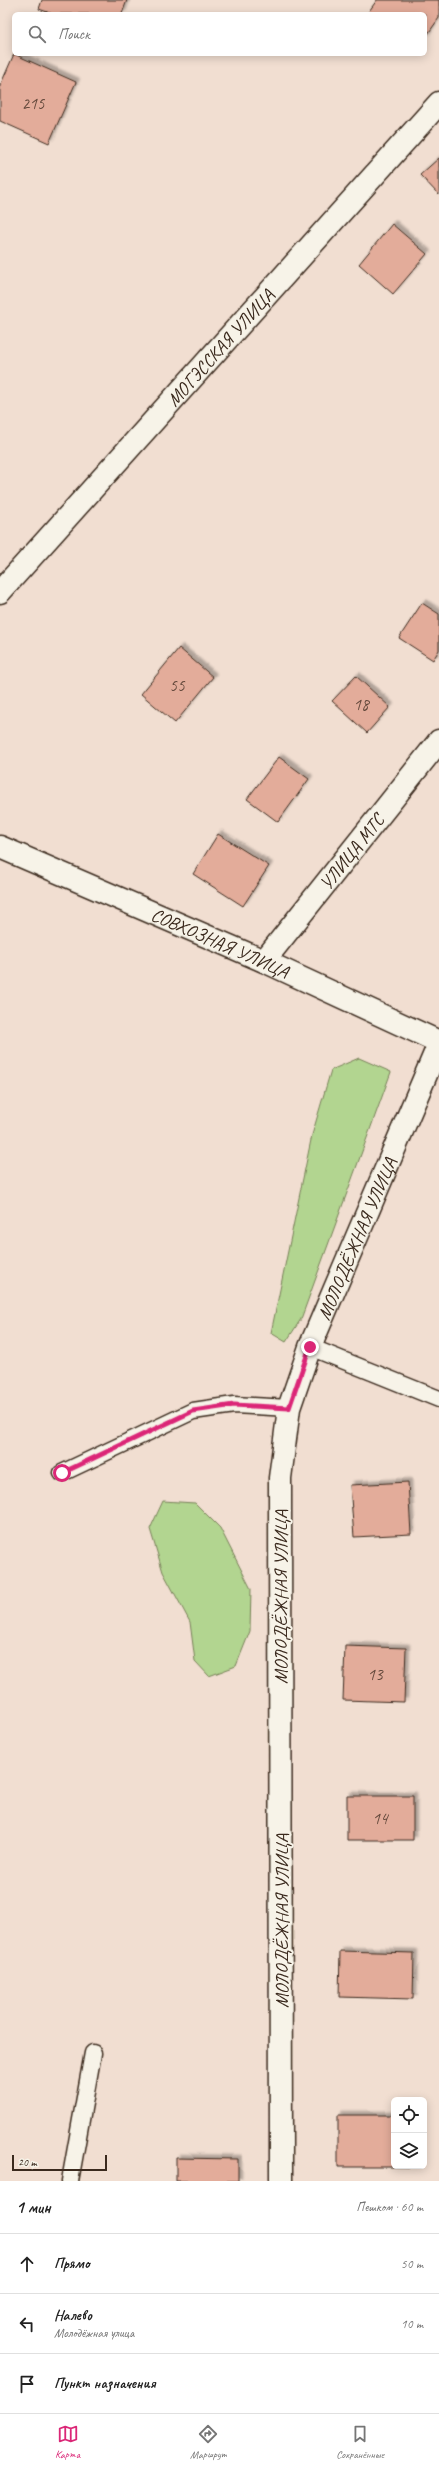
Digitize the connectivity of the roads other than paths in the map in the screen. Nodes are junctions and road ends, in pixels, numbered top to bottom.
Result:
1 (439, 103) edge
2 (0, 592) edge
3 (439, 741) edge
4 (0, 847) edge
5 (264, 961) junction
6 (439, 1043) edge
7 (310, 1347) junction
8 (439, 1399) edge
9 (289, 1408) junction
10 (62, 1473) dead end
11 (93, 2053) dead end
12 (70, 2181) edge
13 (281, 2181) edge

1 - 2 street, МОГЭССКАЯ УЛИЦА
3 - 5 street, УЛИЦА МТС
4 - 5 street, СОВХОЗНАЯ УЛИЦА
5 - 6 street, СОВХОЗНАЯ УЛИЦА
6 - 7 street, МОЛОДЁЖНАЯ УЛИЦА
7 - 8 lane
7 - 9 street, МОЛОДЁЖНАЯ УЛИЦА
9 - 10 lane
9 - 13 street, МОЛОДЁЖНАЯ УЛИЦА
11 - 12 lane

